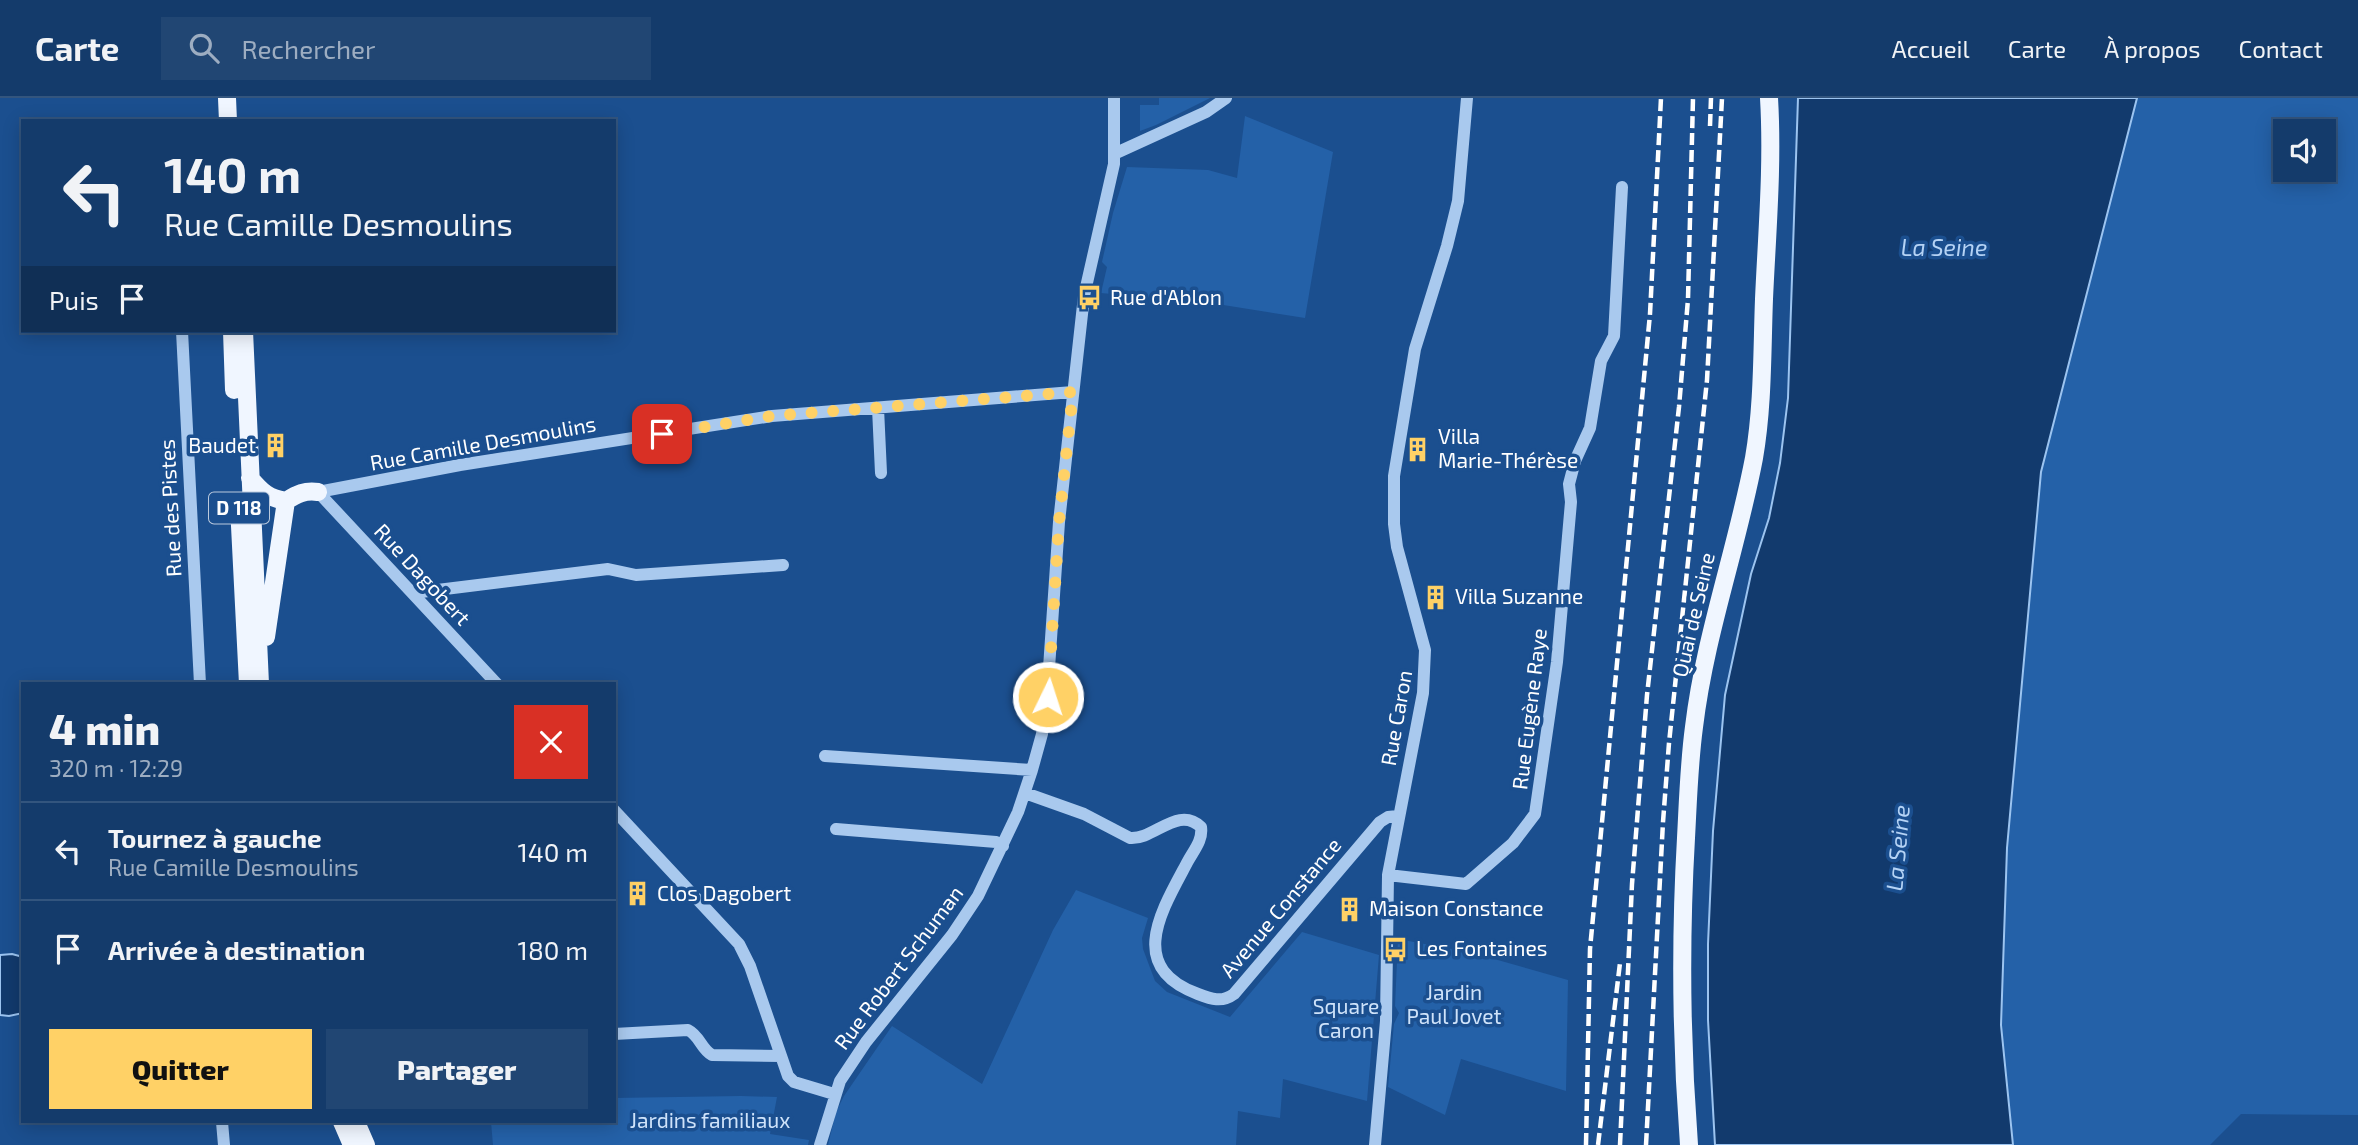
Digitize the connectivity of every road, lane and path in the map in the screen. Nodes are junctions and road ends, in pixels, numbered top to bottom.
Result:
1 (227, 98) edge
2 (1114, 98) edge
3 (1226, 98) edge
4 (1467, 98) edge
5 (1769, 98) edge
6 (228, 119) edge
7 (1114, 154) junction
8 (1622, 187) dead end
9 (182, 333) edge
10 (232, 333) edge
11 (244, 333) edge
12 (1073, 392) junction
13 (878, 408) junction
14 (881, 473) dead end
15 (250, 478) junction
16 (318, 492) junction
17 (286, 501) junction
18 (783, 565) dead end
19 (413, 593) junction
20 (260, 661) junction
21 (200, 682) edge
22 (247, 682) edge
23 (261, 682) edge
24 (495, 682) edge
25 (825, 755) dead end
26 (1032, 770) junction
27 (1025, 793) junction
28 (616, 812) edge
29 (1398, 816) junction
30 (836, 829) dead end
31 (1003, 846) junction
32 (1388, 875) junction
33 (616, 1034) edge
34 (781, 1056) junction
35 (834, 1094) junction
36 (222, 1123) edge
37 (342, 1123) edge
38 (356, 1123) edge
39 (224, 1145) edge
40 (352, 1145) edge
41 (366, 1145) edge
42 (820, 1145) edge
43 (1375, 1145) edge
44 (1689, 1145) edge

1 - 6 main road
2 - 7 street, Rue Robert Schuman
3 - 7 street
4 - 29 street, Rue Caron
5 - 44 main road, Quai de Seine
7 - 12 street, Rue Robert Schuman
8 - 32 street, Rue Eugène Raye
9 - 21 street, Rue des Pistes
10 - 22 main road, D 118
11 - 15 main road, D 118
12 - 13 street, Rue Camille Desmoulins
12 - 26 street, Rue Robert Schuman
13 - 14 street
13 - 16 street, Rue Camille Desmoulins
15 - 17 main road
15 - 20 main road, D 118
16 - 17 main road
16 - 19 street, Rue Dagobert
17 - 20 main road
18 - 19 street
19 - 24 street, Rue Dagobert
20 - 23 main road, D 118
25 - 26 street
26 - 27 street, Rue Robert Schuman
27 - 29 street, Avenue Constance
27 - 31 street, Rue Robert Schuman
28 - 34 street
29 - 32 street, Rue Caron
30 - 31 street
31 - 35 street, Rue Robert Schuman
32 - 43 street, Rue Caron
33 - 34 street
34 - 35 street
35 - 42 street, Rue Robert Schuman
36 - 39 street
37 - 40 main road
38 - 41 main road

